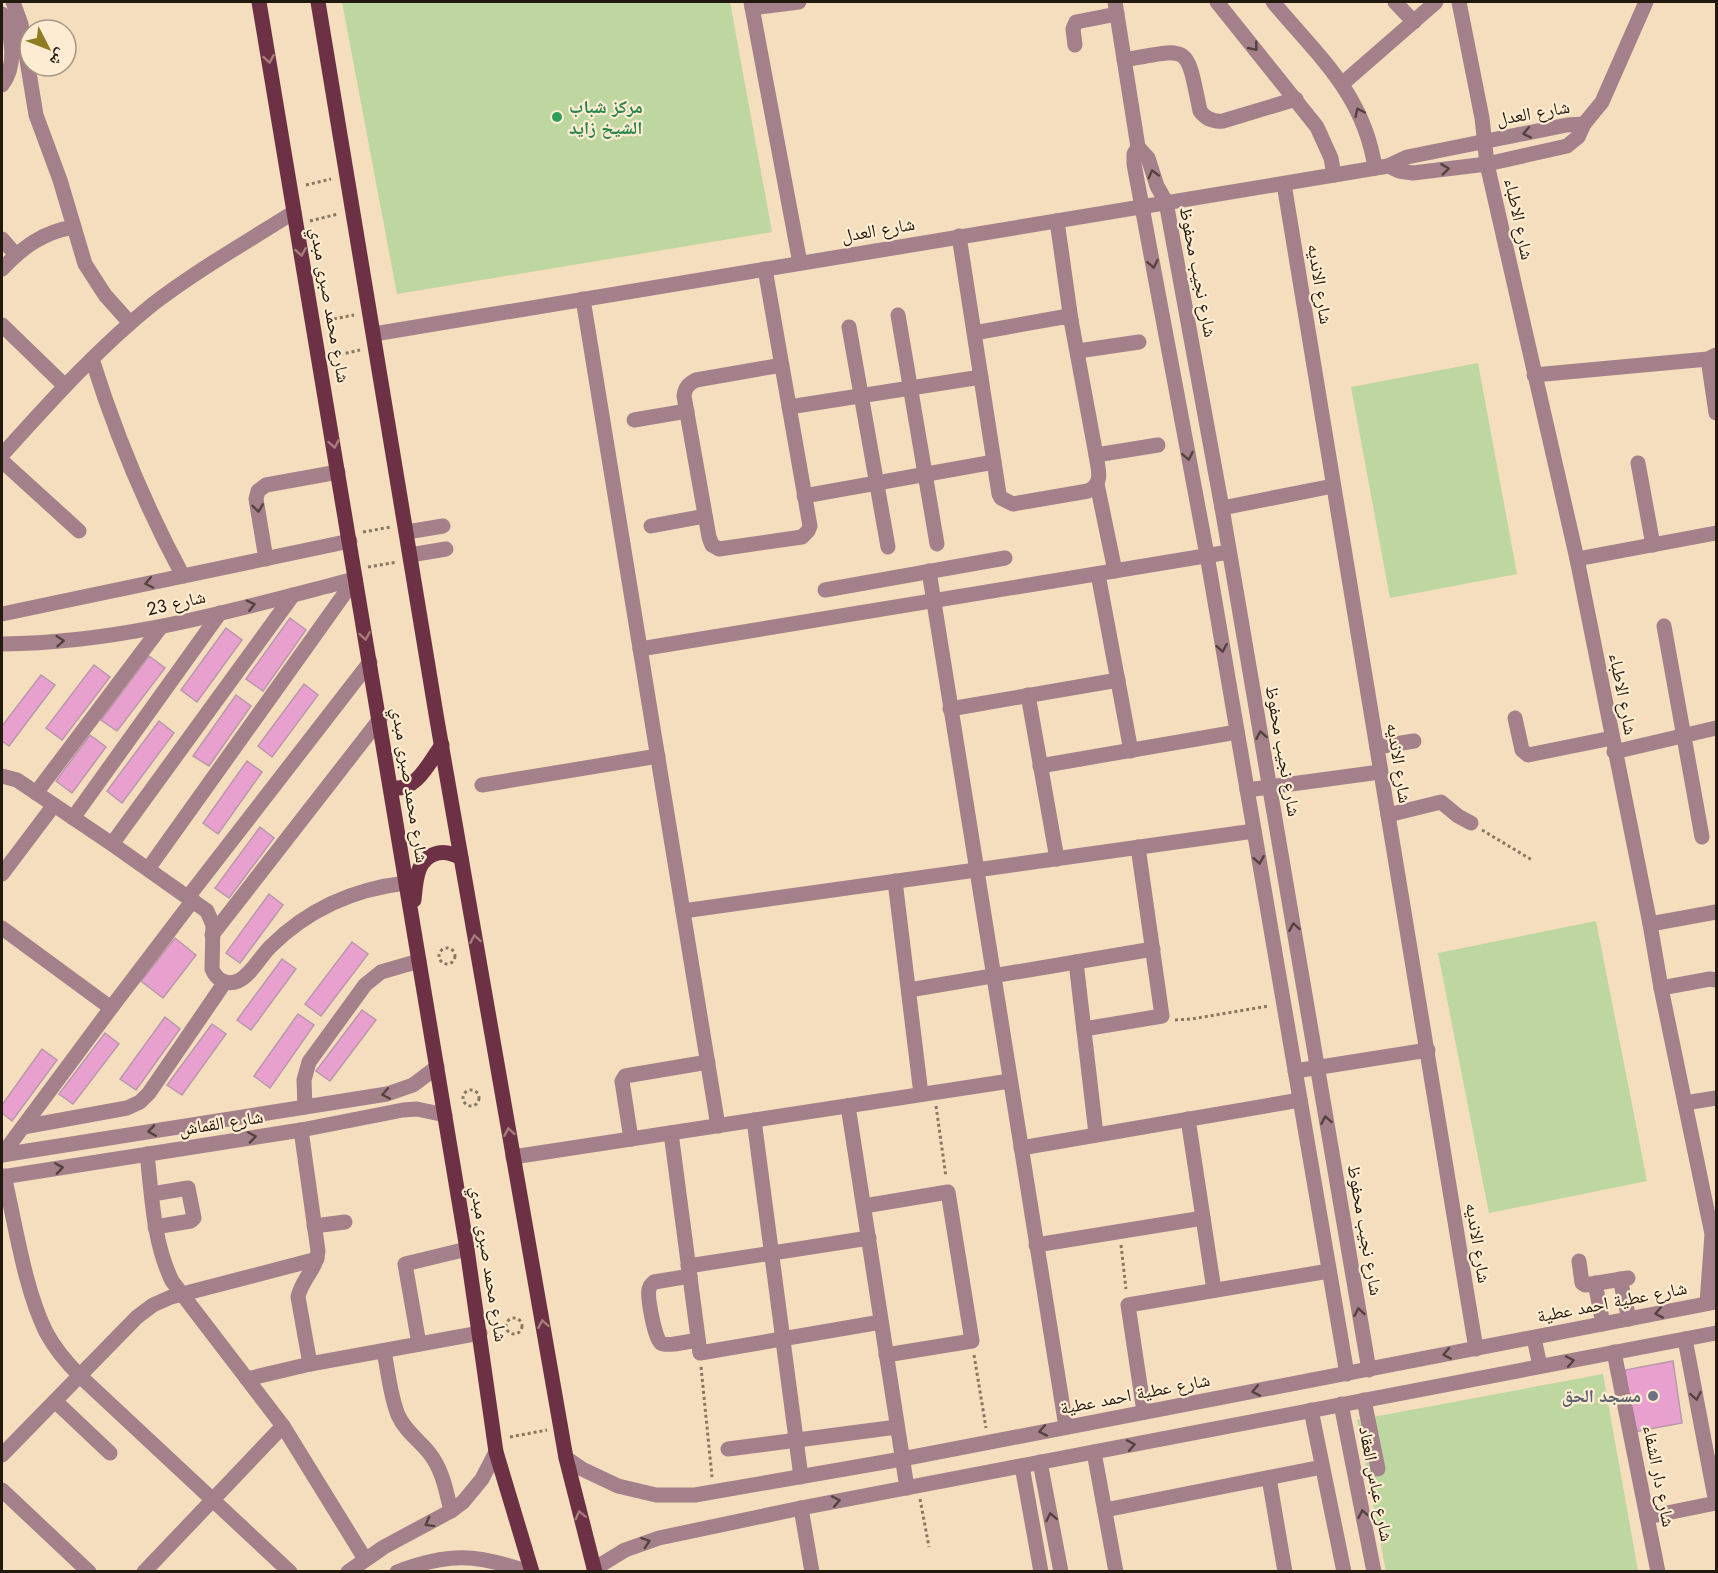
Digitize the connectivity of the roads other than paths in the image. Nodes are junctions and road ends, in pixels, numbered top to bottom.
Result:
1 (13, 2) edge
2 (259, 2) edge
3 (318, 2) edge
4 (799, 2) edge
5 (1217, 2) edge
6 (1395, 2) edge
7 (1436, 2) edge
8 (1459, 2) edge
9 (1646, 2) edge
10 (1280, 4) edge
11 (752, 5) edge
12 (1116, 8) edge
13 (2, 14) edge
14 (19, 18) edge
15 (1414, 22) junction
16 (1075, 45) dead end
17 (18, 51) edge
18 (18, 58) edge
19 (1124, 60) junction
20 (30, 78) edge
21 (1342, 84) junction
22 (2, 85) edge
23 (1296, 99) junction
24 (1584, 124) junction
25 (1485, 141) junction
26 (1138, 147) junction
27 (1487, 164) junction
28 (1381, 167) junction
29 (1334, 175) junction
30 (1284, 184) junction
31 (1166, 202) junction
32 (1142, 206) junction
33 (296, 218) junction
34 (1057, 221) junction
35 (74, 227) junction
36 (959, 236) junction
37 (2, 239) edge
38 (16, 255) junction
39 (800, 264) junction
40 (2, 269) edge
41 (765, 269) junction
42 (583, 299) junction
43 (898, 315) dead end
44 (1071, 320) junction
45 (130, 323) junction
46 (2, 325) edge
47 (849, 327) dead end
48 (974, 333) junction
49 (375, 340) junction
50 (1139, 342) dead end
51 (1078, 351) junction
52 (92, 359) junction
53 (1714, 359) edge
54 (782, 365) junction
55 (1534, 375) junction
56 (981, 377) junction
57 (65, 386) junction
58 (910, 388) junction
59 (861, 395) junction
60 (789, 407) junction
61 (687, 411) junction
62 (1716, 412) edge
63 (634, 420) dead end
64 (1158, 445) dead end
65 (2, 455) edge
66 (1096, 455) junction
67 (2, 461) edge
68 (994, 462) junction
69 (1638, 464) dead end
70 (338, 472) junction
71 (925, 475) junction
72 (877, 483) junction
73 (1097, 484) junction
74 (1333, 486) junction
75 (804, 496) junction
76 (1222, 508) junction
77 (705, 516) junction
78 (443, 526) dead end
79 (651, 526) dead end
80 (406, 528) junction
81 (79, 531) dead end
82 (1716, 533) edge
83 (349, 538) junction
84 (937, 544) dead end
85 (1653, 545) junction
86 (888, 547) dead end
87 (446, 549) dead end
88 (1229, 552) junction
89 (1207, 555) junction
90 (411, 557) junction
91 (1005, 558) dead end
92 (267, 559) junction
93 (1576, 559) junction
94 (928, 571) junction
95 (1115, 571) junction
96 (355, 574) junction
97 (1098, 574) junction
98 (183, 576) junction
99 (825, 590) dead end
100 (292, 595) junction
101 (933, 601) junction
102 (219, 613) junction
103 (2, 614) edge
104 (1664, 626) dead end
105 (160, 628) junction
106 (2, 644) edge
107 (640, 649) junction
108 (370, 662) junction
109 (1118, 680) junction
110 (1028, 696) junction
111 (950, 709) junction
112 (1515, 718) dead end
113 (380, 719) junction
114 (1716, 728) edge
115 (1237, 732) junction
116 (1684, 735) junction
117 (1414, 741) dead end
118 (442, 745) junction
119 (1613, 745) junction
120 (1377, 747) junction
121 (1131, 751) junction
122 (658, 756) junction
123 (1041, 766) junction
124 (1380, 772) junction
125 (2, 776) edge
126 (482, 786) dead end
127 (1270, 786) junction
128 (392, 788) junction
129 (1247, 790) junction
130 (36, 793) junction
131 (54, 805) junction
132 (1388, 815) junction
133 (73, 818) junction
134 (1471, 823) road end
135 (1254, 831) junction
136 (1702, 837) dead end
137 (112, 844) junction
138 (1138, 848) junction
139 (461, 858) junction
140 (1057, 859) junction
141 (148, 869) junction
142 (976, 870) junction
143 (2, 874) edge
144 (895, 882) junction
145 (406, 883) junction
146 (191, 899) junction
147 (683, 911) junction
148 (1716, 912) edge
149 (412, 916) junction
150 (1650, 924) junction
151 (2, 928) edge
152 (212, 936) junction
153 (1153, 949) junction
154 (420, 961) junction
155 (1076, 962) junction
156 (993, 976) junction
157 (1716, 980) edge
158 (225, 982) junction
159 (1661, 988) junction
160 (909, 990) junction
161 (111, 1008) junction
162 (1084, 1029) junction
163 (1428, 1050) junction
164 (708, 1062) junction
165 (437, 1067) junction
166 (1317, 1067) junction
167 (1295, 1071) junction
168 (1010, 1080) junction
169 (927, 1093) junction
170 (1716, 1098) edge
171 (1300, 1100) junction
172 (1685, 1104) junction
173 (848, 1106) junction
174 (305, 1107) junction
175 (445, 1115) junction
176 (1188, 1119) junction
177 (754, 1120) junction
178 (718, 1126) junction
179 (23, 1127) junction
180 (301, 1130) junction
181 (671, 1133) junction
182 (1096, 1134) junction
183 (631, 1139) junction
184 (1021, 1148) junction
185 (147, 1154) junction
186 (2, 1155) edge
187 (513, 1157) junction
188 (3, 1177) edge
189 (152, 1194) junction
190 (864, 1206) junction
191 (1203, 1218) junction
192 (345, 1222) dead end
193 (314, 1226) junction
194 (155, 1227) junction
195 (1715, 1236) edge
196 (869, 1238) junction
197 (1036, 1245) junction
198 (468, 1249) junction
199 (771, 1253) junction
200 (317, 1260) junction
201 (1579, 1262) dead end
202 (689, 1271) junction
203 (1329, 1271) junction
204 (1595, 1283) junction
205 (1214, 1290) junction
206 (180, 1294) junction
207 (1712, 1303) edge
208 (1629, 1319) junction
209 (881, 1322) junction
210 (1603, 1324) junction
211 (1716, 1332) edge
212 (480, 1333) junction
213 (1534, 1338) junction
214 (783, 1339) junction
215 (1685, 1339) junction
216 (419, 1344) junction
217 (699, 1346) junction
218 (1476, 1349) junction
219 (384, 1351) junction
220 (1614, 1352) junction
221 (886, 1355) junction
222 (310, 1364) junction
223 (1540, 1366) junction
224 (1369, 1370) junction
225 (1347, 1374) junction
226 (80, 1376) junction
227 (247, 1379) junction
228 (55, 1401) junction
229 (1364, 1401) junction
230 (1341, 1404) junction
231 (1311, 1410) junction
232 (1144, 1412) junction
233 (283, 1426) junction
234 (897, 1427) junction
235 (1066, 1427) junction
236 (1709, 1429) edge
237 (796, 1440) junction
238 (495, 1446) junction
239 (728, 1449) dead end
240 (1094, 1452) junction
241 (110, 1453) dead end
242 (2, 1455) edge
243 (566, 1458) junction
244 (902, 1459) junction
245 (1040, 1462) junction
246 (1022, 1466) junction
247 (1322, 1467) junction
248 (1378, 1469) dead end
249 (801, 1477) junction
250 (1269, 1478) junction
251 (912, 1486) junction
252 (2, 1490) edge
253 (213, 1500) junction
254 (1716, 1503) edge
255 (801, 1508) junction
256 (1105, 1510) junction
257 (451, 1511) junction
258 (1647, 1517) junction
259 (365, 1559) junction
260 (594, 1570) edge
261 (808, 1571) edge
262 (89, 1572) edge
263 (144, 1572) edge
264 (290, 1572) edge
265 (348, 1572) edge
266 (397, 1572) edge
267 (530, 1572) edge
268 (1041, 1572) edge
269 (1061, 1572) edge
270 (1116, 1572) edge
271 (1285, 1572) edge
272 (1344, 1572) edge
273 (1374, 1572) edge
274 (1658, 1572) edge

1 - 14 street
2 -> 33 main road, شارع محمد صبرى مبدي
3 - 49 main road, شارع محمد صبرى مبدي
4 - 11 street
5 -> 23 street
6 - 15 street
7 - 15 street
8 - 25 street, شارع الاطباء
9 - 24 street
10 - 21 street
11 - 39 street
12 - 16 street
12 - 19 street, شارع نجيب محفوظ
13 - 17 street
15 - 21 street
18 - 22 street
19 - 23 street
19 - 26 street, شارع نجيب محفوظ
20 - 35 street
28 -> 21 street
23 - 29 street
24 -> 25 street, شارع العدل
24 - 27 street, شارع العدل
25 - 27 street, شارع الاطباء
25 - 28 street, شارع العدل
31 -> 26 street, شارع نجيب محفوظ
26 - 32 street, شارع نجيب محفوظ
28 -> 27 street, شارع العدل
27 - 55 street, شارع الاطباء
28 - 29 street, شارع العدل
29 - 30 street, شارع العدل
30 - 31 street, شارع العدل
30 - 74 street, شارع الانديه
31 - 32 street, شارع العدل
31 - 76 street, شارع نجيب محفوظ
32 - 34 street, شارع العدل
32 -> 89 street, شارع نجيب محفوظ
33 - 45 street
33 -> 70 main road, شارع محمد صبرى مبدي
34 - 36 street, شارع العدل
34 - 44 street
35 - 38 street
35 - 45 street
36 - 39 street, شارع العدل
36 - 48 street
37 - 38 street
38 - 40 street
39 - 41 street, شارع العدل
41 - 42 street, شارع العدل
41 - 54 street
42 - 49 street, شارع العدل
42 - 107 street
43 - 58 street
44 - 48 street
44 - 51 street
45 - 52 street
46 - 57 street
47 - 59 street
48 - 56 street
49 - 80 main road, شارع محمد صبرى مبدي
50 - 51 street
51 - 66 street
52 - 57 street
52 - 98 street
53 - 55 street
53 - 62 street
54 - 60 street
54 - 61 street
55 - 93 street, شارع الاطباء
56 - 58 street
56 - 68 street
57 - 65 street
58 - 59 street
58 - 71 street
59 - 60 street
59 - 72 street
60 - 75 street
61 - 63 street
61 - 77 street
64 - 66 street
66 - 73 street
67 - 81 street
68 - 71 street
68 - 73 street
69 - 85 street
70 - 83 main road, شارع محمد صبرى مبدي
70 -> 92 street
71 - 72 street
71 - 84 street
72 - 75 street
72 - 86 street
73 - 95 street
74 - 76 street
74 - 120 street, شارع الانديه
75 - 77 street
76 - 88 street, شارع نجيب محفوظ
77 - 79 street
78 - 80 street
80 - 90 main road, شارع محمد صبرى مبدي
82 - 85 street
83 - 92 street, شارع 23
83 - 96 main road, شارع محمد صبرى مبدي
85 - 93 street
87 - 90 street
88 - 89 street
127 -> 88 street, شارع نجيب محفوظ
89 - 95 street
89 -> 115 street, شارع نجيب محفوظ
90 - 118 main road, شارع محمد صبرى مبدي
91 - 94 street
92 - 98 street, شارع 23
93 - 119 street, شارع الاطباء
94 - 99 street
94 - 101 street
95 - 97 street
96 - 100 street, شارع 23
96 -> 108 main road, شارع محمد صبرى مبدي
96 - 141 street
97 - 101 street
97 - 109 street
98 -> 103 street, شارع 23
102 -> 100 street, شارع 23
100 - 137 street
101 - 107 street
101 - 111 street
102 - 105 street, شارع 23
102 - 133 street
104 - 116 street
106 -> 105 street, شارع 23
105 - 130 street
107 - 122 street
108 - 113 main road, شارع محمد صبرى مبدي
108 - 146 street
109 - 110 street
109 - 121 street
110 - 111 street
110 - 123 street
111 - 142 street
112 - 119 street
113 - 128 main road, شارع محمد صبرى مبدي
113 - 152 street
114 - 116 street
115 - 121 street
115 - 129 street, شارع نجيب محفوظ
116 - 119 street
116 - 136 street
117 - 120 street
118 - 128 main road
118 - 139 main road, شارع محمد صبرى مبدي
119 - 150 street, شارع الاطباء
120 - 124 street, شارع الانديه
121 - 123 street
122 - 126 street
122 - 147 street
123 - 140 street
124 - 127 street
124 - 132 street, شارع الانديه
125 - 130 street
127 - 129 street
166 -> 127 street, شارع نجيب محفوظ
128 - 145 main road, شارع محمد صبرى مبدي
129 - 135 street, شارع نجيب محفوظ
130 - 131 street
131 - 133 street
131 - 143 street
132 - 134 street
132 - 163 street, شارع الانديه
133 - 137 street
135 - 138 street
135 -> 167 street, شارع نجيب محفوظ
137 - 141 street
138 - 140 street
138 - 153 street
139 - 149 main road
187 -> 139 main road, شارع محمد صبرى مبدي
140 - 142 street
141 - 146 street
142 - 144 street
142 - 156 street
144 - 147 street
144 - 160 street
145 - 149 main road, شارع محمد صبرى مبدي
145 - 158 street
146 - 152 street
146 - 161 street
147 - 164 street
148 - 150 street
149 - 154 main road, شارع محمد صبرى مبدي
150 - 159 street, شارع الاطباء
151 - 161 street
152 - 158 street
153 - 155 street
153 - 162 street
154 - 165 main road, شارع محمد صبرى مبدي
154 - 174 street
155 - 156 street
155 - 162 street
156 - 160 street
156 - 168 street
157 - 159 street
158 - 179 street
159 - 172 street, شارع الاطباء
160 - 169 street
161 - 179 street
162 - 182 street
163 - 166 street
163 - 218 street, شارع الانديه
164 - 178 street
164 - 183 street
165 -> 174 street, شارع القماش
165 - 175 main road, شارع محمد صبرى مبدي
166 - 167 street
224 -> 166 street, شارع نجيب محفوظ
167 - 171 street, شارع نجيب محفوظ
168 - 169 street
168 - 184 street
169 - 173 street
170 - 172 street
171 - 176 street
171 - 203 street, شارع نجيب محفوظ
172 - 195 street, شارع الاطباء
173 - 177 street
173 - 190 street
174 -> 186 street, شارع القماش
175 - 180 street, شارع القماش
175 - 198 main road, شارع محمد صبرى مبدي
176 - 182 street
176 - 191 street
177 - 178 street
177 - 199 street
178 - 181 street
179 - 186 street
185 -> 180 street, شارع القماش
180 - 193 street
181 - 183 street
181 - 202 street
182 - 184 street
183 - 187 street
184 - 197 street
188 -> 185 street, شارع القماش
185 - 189 street
243 -> 187 main road, شارع محمد صبرى مبدي
188 - 226 street
189 - 194 street
189 - 194 street
190 - 196 street
190 - 221 street
191 - 197 street
191 - 205 street
192 - 193 street
193 - 200 street
194 - 206 street
195 - 207 street, شارع الاطباء
196 - 199 street
196 - 209 street
197 - 235 street
198 - 212 main road, شارع محمد صبرى مبدي
198 - 216 street
199 - 202 street
199 - 214 street
200 - 206 street
200 - 222 street
201 - 204 street
202 - 217 street
202 - 217 street
203 - 205 street
203 - 225 street, شارع نجيب محفوظ
204 - 208 street
204 - 210 street
205 - 232 street
206 - 226 street
206 - 227 street
207 -> 208 street, شارع عطية احمد عطية
208 - 210 street, شارع عطية احمد عطية
209 - 214 street
209 - 221 street
210 - 213 street, شارع عطية احمد عطية
211 - 215 street
212 - 216 street
212 - 238 main road, شارع محمد صبرى مبدي
213 - 218 street, شارع عطية احمد عطية
213 - 223 street
214 - 217 street
214 - 237 street
215 - 220 street
215 -> 236 street
216 - 219 street
218 -> 224 street, شارع عطية احمد عطية
219 - 222 street
219 - 257 street
223 -> 220 street
220 - 258 street, شارع دار الشفاء
221 - 234 street
222 - 227 street
223 - 229 street
224 - 225 street, شارع عطية احمد عطية
225 -> 232 street, شارع عطية احمد عطية
226 - 228 street
226 - 253 street
227 - 233 street
228 - 241 street
228 - 242 street
229 - 230 street
229 - 248 street
230 - 231 street
273 -> 230 street, شارع عباس العقاد
240 -> 231 street
231 - 247 street
232 - 235 street, شارع عطية احمد عطية
233 - 253 street
233 - 259 street
234 - 237 street
234 - 244 street
235 -> 244 street, شارع عطية احمد عطية
236 - 254 street
237 - 239 street
237 - 249 street
238 - 257 street
238 - 267 main road, شارع محمد صبرى مبدي
240 - 245 street
240 - 256 street
243 - 249 street, شارع عطية احمد عطية
260 -> 243 main road, شارع محمد صبرى مبدي
244 - 249 street, شارع عطية احمد عطية
244 - 251 street
245 - 246 street
269 -> 245 street
246 - 251 street
246 - 268 street
247 - 250 street
247 - 272 street
250 - 256 street
250 - 271 street
255 -> 251 street
252 - 262 street
253 - 263 street
253 - 264 street
254 - 258 street
260 -> 255 street
255 - 261 street
256 - 270 street
257 -> 259 street
258 - 274 street, شارع دار الشفاء
259 - 265 street
266 - 267 street

